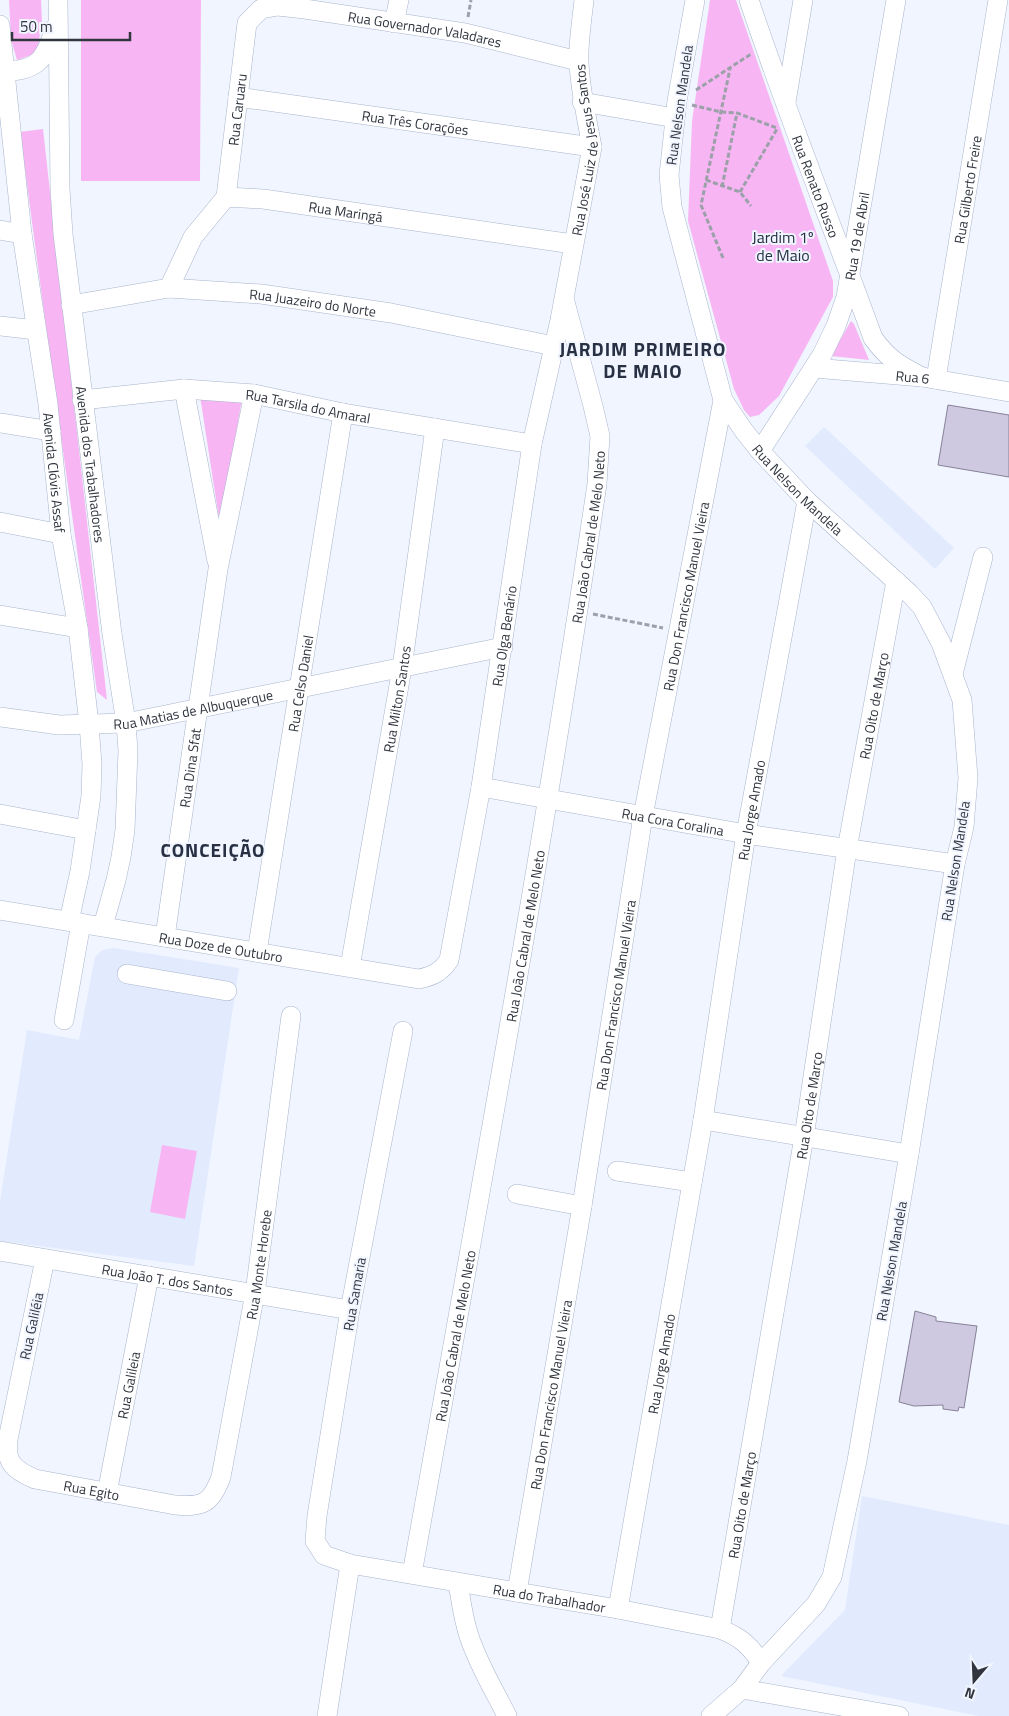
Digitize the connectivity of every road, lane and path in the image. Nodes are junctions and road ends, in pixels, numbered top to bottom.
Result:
1 (398, 0) edge
2 (584, 0) edge
3 (695, 0) edge
4 (749, 0) edge
5 (803, 0) edge
6 (896, 0) edge
7 (998, 0) edge
8 (305, 4) edge
9 (59, 8) edge
10 (247, 23) joint
11 (394, 23) junction
12 (0, 25) edge
13 (764, 46) junction
14 (578, 61) junction
15 (32, 67) junction
16 (730, 69) junction
17 (3, 72) edge
18 (60, 90) junction
19 (238, 97) junction
20 (582, 102) junction
21 (786, 103) junction
22 (676, 110) junction
23 (722, 112) junction
24 (738, 114) junction
25 (777, 128) junction
26 (796, 136) junction
27 (592, 147) junction
28 (706, 180) junction
29 (722, 187) junction
30 (740, 192) junction
31 (226, 197) junction
32 (751, 206) dead end
33 (0, 230) edge
34 (22, 234) junction
35 (573, 244) junction
36 (722, 258) dead end
37 (849, 274) junction
38 (169, 288) junction
39 (564, 298) junction
40 (71, 305) junction
41 (0, 326) edge
42 (36, 330) junction
43 (554, 346) junction
44 (814, 368) junction
45 (929, 378) junction
46 (184, 389) junction
47 (1009, 392) edge
48 (254, 394) junction
49 (82, 400) junction
50 (723, 400) junction
51 (343, 413) junction
52 (0, 423) edge
53 (435, 428) junction
54 (51, 431) junction
55 (532, 444) junction
56 (760, 451) junction
57 (807, 502) junction
58 (0, 522) edge
59 (61, 534) junction
60 (983, 557) dead end
61 (218, 570) junction
62 (896, 581) junction
63 (578, 612) junction
64 (0, 615) edge
65 (78, 628) junction
66 (678, 630) junction
67 (503, 648) junction
68 (402, 668) junction
69 (952, 674) junction
70 (300, 689) junction
71 (200, 708) junction
72 (0, 717) edge
73 (126, 723) junction
74 (89, 724) junction
75 (480, 787) junction
76 (548, 799) junction
77 (0, 814) edge
78 (644, 816) junction
79 (86, 830) junction
80 (746, 834) junction
81 (847, 849) junction
82 (955, 864) junction
83 (0, 910) edge
84 (75, 922) junction
85 (103, 926) junction
86 (165, 937) junction
87 (257, 952) junction
88 (350, 967) junction
89 (442, 971) joint
90 (127, 974) dead end
91 (227, 992) dead end
92 (291, 1016) dead end
93 (64, 1020) dead end
94 (403, 1031) dead end
95 (703, 1120) junction
96 (804, 1137) junction
97 (909, 1154) junction
98 (617, 1171) dead end
99 (692, 1182) junction
100 (516, 1194) dead end
101 (582, 1206) junction
102 (0, 1250) edge
103 (45, 1259) junction
104 (149, 1276) junction
105 (255, 1293) junction
106 (350, 1310) junction
107 (8, 1439) joint
108 (107, 1493) junction
109 (203, 1504) joint
110 (324, 1555) joint
111 (350, 1564) junction
112 (412, 1574) junction
113 (458, 1583) junction
114 (517, 1592) junction
115 (618, 1608) junction
116 (720, 1629) junction
117 (761, 1663) junction
118 (742, 1689) junction
119 (890, 1715) edge
120 (327, 1716) edge
121 (507, 1716) edge
122 (712, 1716) edge

1 - 11 street
2 - 14 street, Rua José Luiz de Jesus Santos
3 - 22 street, Rua Nelson Mandela
4 - 13 street, Rua Renato Russo
5 - 21 street
6 - 37 street, Rua 19 de Abril
7 - 45 street, Rua Gilberto Freire
8 - 10 street, Rua Governador Valadares
8 - 11 street, Rua Governador Valadares
9 - 15 street
9 - 18 street, Avenida dos Trabalhadores
10 - 19 street, Rua Caruaru
11 - 14 street, Rua Governador Valadares
12 - 17 street, Avenida Clóvis Assaf
13 - 16 path
13 - 21 street, Rua Renato Russo
14 - 20 street, Rua José Luiz de Jesus Santos
15 - 17 street
15 - 18 street
16 - 22 path
16 - 23 path
17 - 34 street, Avenida Clóvis Assaf
18 - 40 street, Avenida dos Trabalhadores
19 - 27 street, Rua Três Corações
19 - 31 street, Rua Caruaru
20 - 22 street
20 - 27 street, Rua José Luiz de Jesus Santos
21 - 26 street, Rua Renato Russo
22 - 23 path
22 - 50 street, Rua Nelson Mandela
23 - 24 path
23 - 28 path
24 - 25 path
24 - 29 path
25 - 26 path
25 - 30 path
26 - 37 street, Rua Renato Russo
27 - 35 street, Rua José Luiz de Jesus Santos
28 - 29 path
28 - 36 path
29 - 30 path
30 - 32 path
31 - 35 street, Rua Maringá
31 - 38 street
33 - 34 street
34 - 42 street, Avenida Clóvis Assaf
35 - 39 street, Rua José Luiz de Jesus Santos
37 - 44 street, Rua 19 de Abril
37 - 45 street, Rua Renato Russo
38 - 40 street, Rua Juazeiro do Norte
38 - 43 street, Rua Juazeiro do Norte
39 - 43 street, Rua Olga Benário
39 - 63 street, Rua João Cabral de Melo Neto
40 - 49 street, Avenida dos Trabalhadores
41 - 42 street
42 - 54 street, Avenida Clóvis Assaf
43 - 55 street, Rua Olga Benário
44 - 45 street, Rua 6
44 - 56 street, Rua 19 de Abril
45 - 47 street, Rua 6
46 - 48 street, Rua Tarsila do Amaral
46 - 49 street, Rua Tarsila do Amaral
46 - 61 street, Rua Dina Sfat
48 - 51 street, Rua Tarsila do Amaral
48 - 61 street, Rua Dina Sfat
49 - 73 street, Avenida dos Trabalhadores
50 - 56 street, Rua Nelson Mandela
50 - 66 street, Rua Don Francisco Manuel Vieira
51 - 53 street, Rua Tarsila do Amaral
51 - 70 street, Rua Celso Daniel
52 - 54 street
53 - 55 street, Rua Tarsila do Amaral
53 - 68 street, Rua Milton Santos
54 - 59 street, Avenida Clóvis Assaf
55 - 67 street, Rua Olga Benário
56 - 57 street, Rua Nelson Mandela
57 - 62 street, Rua Nelson Mandela
57 - 80 street, Rua Jorge Amado
58 - 59 street
59 - 65 street, Avenida Clóvis Assaf
60 - 69 street
61 - 71 street, Rua Dina Sfat
62 - 69 street, Rua Nelson Mandela
62 - 81 street, Rua Oito de Março
63 - 66 path
63 - 76 street, Rua João Cabral de Melo Neto
64 - 65 street
65 - 74 street, Avenida Clóvis Assaf
66 - 78 street, Rua Don Francisco Manuel Vieira
67 - 68 street, Rua Matias de Albuquerque
67 - 75 street, Rua Olga Benário
68 - 70 street, Rua Matias de Albuquerque
68 - 88 street, Rua Milton Santos
69 - 82 street, Rua Nelson Mandela
70 - 71 street, Rua Matias de Albuquerque
70 - 87 street, Rua Celso Daniel
71 - 73 street, Rua Matias de Albuquerque
71 - 86 street, Rua Dina Sfat
72 - 74 street, Rua Matias de Albuquerque
73 - 74 street, Rua Matias de Albuquerque
73 - 85 street, Avenida dos Trabalhadores
74 - 79 street, Avenida Clóvis Assaf
75 - 76 street, Rua Cora Coralina
75 - 89 street, Rua Olga Benário
76 - 78 street, Rua Cora Coralina
76 - 112 street, Rua João Cabral de Melo Neto
77 - 79 street
78 - 80 street, Rua Cora Coralina
78 - 101 street, Rua Don Francisco Manuel Vieira
79 - 84 street, Avenida Clóvis Assaf
80 - 81 street, Rua Cora Coralina
80 - 95 street, Rua Jorge Amado
81 - 82 street, Rua Cora Coralina
81 - 96 street, Rua Oito de Março
82 - 97 street, Rua Nelson Mandela
83 - 84 street, Rua Doze de Outubro
84 - 85 street, Rua Doze de Outubro
84 - 93 street, Avenida Clóvis Assaf
85 - 86 street, Rua Doze de Outubro
86 - 87 street, Rua Doze de Outubro
87 - 88 street, Rua Doze de Outubro
88 - 89 street, Rua Doze de Outubro
90 - 91 street
92 - 105 street, Rua Monte Horebe
94 - 106 street, Rua Samaria
95 - 96 street
95 - 99 street, Rua Jorge Amado
96 - 97 street
96 - 116 street, Rua Oito de Março
97 - 117 street, Rua Nelson Mandela
98 - 99 street
99 - 115 street, Rua Jorge Amado
100 - 101 street
101 - 114 street, Rua Don Francisco Manuel Vieira
102 - 103 street
103 - 104 street, Rua João T. dos Santos
103 - 107 street, Rua Galiléia
104 - 105 street, Rua João T. dos Santos
104 - 108 street, Rua Galileia
105 - 106 street, Rua João T. dos Santos
105 - 109 street, Rua Monte Horebe
106 - 110 street, Rua Samaria
107 - 108 street, Rua Egito
108 - 109 street, Rua Egito
110 - 111 street, Rua do Trabalhador
111 - 112 street, Rua do Trabalhador
111 - 120 street
112 - 113 street, Rua do Trabalhador
113 - 114 street, Rua do Trabalhador
113 - 121 street
114 - 115 street, Rua do Trabalhador
115 - 116 street, Rua do Trabalhador
116 - 117 street, Rua do Trabalhador
117 - 118 street, Rua Nelson Mandela
118 - 119 street
118 - 122 street, Rua Nelson Mandela

